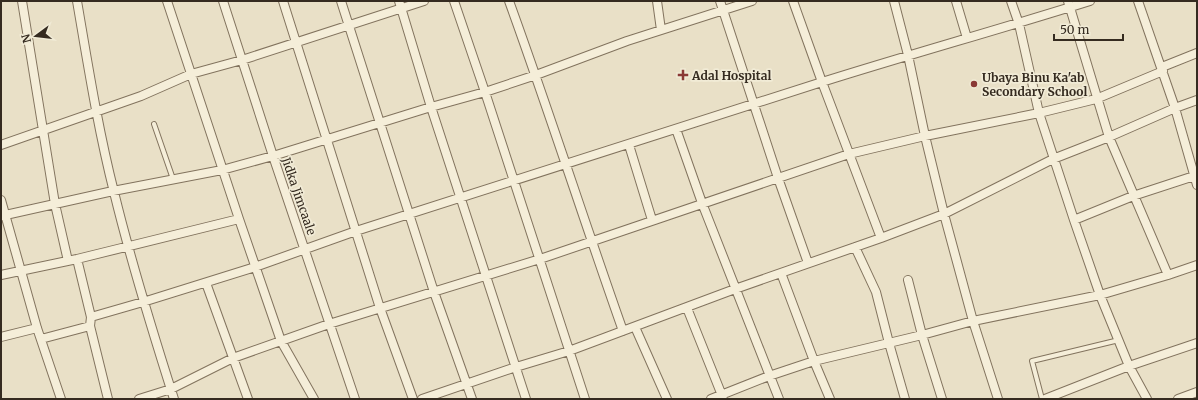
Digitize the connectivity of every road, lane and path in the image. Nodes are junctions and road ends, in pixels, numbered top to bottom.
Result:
1 (22, 1) edge
2 (77, 1) edge
3 (167, 1) edge
4 (223, 1) edge
5 (283, 1) edge
6 (341, 1) edge
7 (424, 1) edge
8 (454, 1) edge
9 (509, 1) edge
10 (657, 1) edge
11 (720, 1) edge
12 (752, 1) edge
13 (793, 1) edge
14 (894, 1) edge
15 (956, 1) edge
16 (1011, 1) edge
17 (1090, 1) edge
18 (1138, 1) edge
19 (1069, 4) edge
20 (400, 5) edge
21 (722, 10) junction
22 (1018, 24) junction
23 (348, 25) junction
24 (661, 30) junction
25 (967, 38) junction
26 (297, 42) junction
27 (1197, 52) edge
28 (908, 55) junction
29 (242, 60) junction
30 (1163, 69) junction
31 (190, 74) junction
32 (536, 75) junction
33 (822, 82) junction
34 (485, 92) junction
35 (1096, 99) junction
36 (1197, 100) edge
37 (753, 104) junction
38 (431, 107) junction
39 (1175, 108) junction
40 (96, 112) junction
41 (1039, 113) junction
42 (380, 123) junction
43 (154, 124) dead end
44 (676, 130) junction
45 (43, 131) junction
46 (925, 136) junction
47 (1109, 138) junction
48 (326, 139) junction
49 (1, 145) edge
50 (629, 145) junction
51 (849, 154) junction
52 (272, 156) junction
53 (1053, 158) junction
54 (566, 165) junction
55 (222, 170) junction
56 (1196, 176) edge
57 (778, 178) junction
58 (172, 179) junction
59 (513, 181) junction
60 (1197, 185) edge
61 (113, 191) junction
62 (1133, 196) junction
63 (462, 197) junction
64 (1, 200) edge
65 (702, 203) junction
66 (55, 204) junction
67 (408, 214) junction
68 (944, 214) junction
69 (3, 215) edge
70 (238, 219) junction
71 (652, 220) junction
72 (1074, 220) junction
73 (356, 231) junction
74 (881, 238) junction
75 (591, 241) junction
76 (128, 247) junction
77 (855, 247) junction
78 (304, 249) junction
79 (540, 258) junction
80 (72, 260) junction
81 (808, 263) junction
82 (1197, 265) edge
83 (255, 267) junction
84 (21, 271) junction
85 (781, 273) junction
86 (486, 274) junction
87 (1, 275) edge
88 (1168, 275) junction
89 (908, 280) dead end
90 (206, 283) junction
91 (735, 289) junction
92 (434, 292) junction
93 (1100, 295) junction
94 (143, 302) junction
95 (380, 308) junction
96 (687, 308) junction
97 (91, 317) junction
98 (972, 321) junction
99 (329, 324) junction
100 (90, 326) junction
101 (635, 327) junction
102 (37, 328) junction
103 (623, 331) junction
104 (922, 335) junction
105 (1, 337) edge
106 (41, 339) junction
107 (1119, 340) junction
108 (281, 341) junction
109 (889, 343) junction
110 (1197, 344) edge
111 (569, 351) junction
112 (233, 358) junction
113 (814, 361) junction
114 (1129, 366) junction
115 (516, 367) junction
116 (769, 376) junction
117 (467, 383) junction
118 (171, 389) junction
119 (1197, 392) edge
120 (723, 397) edge
121 (61, 399) edge
122 (108, 399) edge
123 (139, 399) edge
124 (174, 399) edge
125 (248, 399) edge
126 (314, 399) edge
127 (355, 399) edge
128 (413, 399) edge
129 (422, 399) edge
130 (472, 399) edge
131 (526, 399) edge
132 (585, 399) edge
133 (667, 399) edge
134 (711, 399) edge
135 (779, 399) edge
136 (830, 399) edge
137 (905, 399) edge
138 (942, 399) edge
139 (998, 399) edge
140 (1043, 399) edge
141 (1147, 399) edge
142 (1178, 399) edge

1 - 45 street
2 - 40 street
3 - 31 street
4 - 29 street, Jidka Jimcaale
5 - 26 street
6 - 23 street
7 - 20 street
8 - 34 street
9 - 32 street
10 - 24 street
11 - 21 street
12 - 21 street
13 - 33 street
14 - 28 street
15 - 25 street
16 - 22 street
17 - 19 street
18 - 30 street
19 - 22 street
19 - 35 street
20 - 23 street
20 - 38 street
21 - 24 street
21 - 37 street
22 - 25 street
22 - 41 street
23 - 26 street
23 - 42 street
24 - 32 street
25 - 28 street
26 - 29 street
26 - 48 street
27 - 30 street
28 - 33 street
28 - 46 street
29 - 31 street
29 - 52 street, Jidka Jimcaale
30 - 35 street
30 - 39 street
31 - 40 street
31 - 55 street
32 - 34 street
32 - 54 street
33 - 37 street
33 - 51 street
34 - 38 street
34 - 59 street
35 - 41 street
35 - 47 street
36 - 39 street
37 - 44 street
37 - 57 street
38 - 42 street
38 - 63 street
39 - 47 street
39 - 56 street
40 - 45 street
40 - 61 street
41 - 46 street
41 - 53 street
42 - 48 street
42 - 67 street
43 - 58 lane
44 - 50 street
44 - 65 street
45 - 49 street
45 - 66 street
46 - 51 street
46 - 68 street
47 - 53 street
47 - 62 street
48 - 52 street
48 - 73 street
50 - 54 street
50 - 71 street
51 - 57 street
51 - 74 street
52 - 55 street
52 - 78 street, Jidka Jimcaale
53 - 68 street
53 - 72 street
54 - 59 street
54 - 75 street
55 - 58 street
55 - 70 street
56 - 60 street
56 - 62 street
57 - 65 street
57 - 81 street
58 - 61 street
59 - 63 street
59 - 79 street
61 - 66 street
61 - 76 street
62 - 72 street
62 - 88 street
63 - 67 street
63 - 86 street
64 - 69 street
65 - 71 street
65 - 91 street
66 - 69 street
66 - 80 street
67 - 73 street
67 - 92 street
68 - 74 street
68 - 98 street
69 - 84 street
70 - 76 street
70 - 83 street
71 - 75 street
72 - 93 street
73 - 78 street
73 - 95 street
74 - 77 street
75 - 79 street
75 - 103 street
76 - 80 street
76 - 94 street
77 - 81 street
77 - 109 street
78 - 83 street
78 - 99 street, Jidka Jimcaale
79 - 86 street
79 - 111 street
80 - 84 street
80 - 97 street
81 - 85 street
82 - 88 street
83 - 90 street
83 - 108 street
84 - 87 street
84 - 102 street
85 - 91 street
85 - 113 street
86 - 92 street
86 - 115 street
88 - 93 street
89 - 104 street
90 - 94 street
90 - 112 street
91 - 96 street
91 - 116 street
92 - 95 street
92 - 117 street
93 - 98 street
93 - 107 street
94 - 97 street
94 - 118 street
95 - 99 street
95 - 128 street
96 - 101 street
96 - 120 street
97 - 100 street
98 - 104 street
98 - 139 street
99 - 108 street
99 - 127 street, Jidka Jimcaale
100 - 106 street
100 - 122 street
101 - 103 street
101 - 133 street
102 - 105 street
102 - 106 street
103 - 111 street
104 - 109 street
104 - 138 street
106 - 121 street
107 - 114 street
107 - 140 lane
108 - 112 street
108 - 126 street
109 - 113 street
109 - 137 street
110 - 114 street
111 - 115 street
111 - 132 street
112 - 118 street
112 - 125 street
113 - 116 street
113 - 136 street
114 - 140 street
114 - 141 street
115 - 117 street
115 - 131 street
116 - 120 street
116 - 135 street
117 - 129 street
117 - 130 street
118 - 123 street
118 - 124 street
119 - 142 street
120 - 134 street

